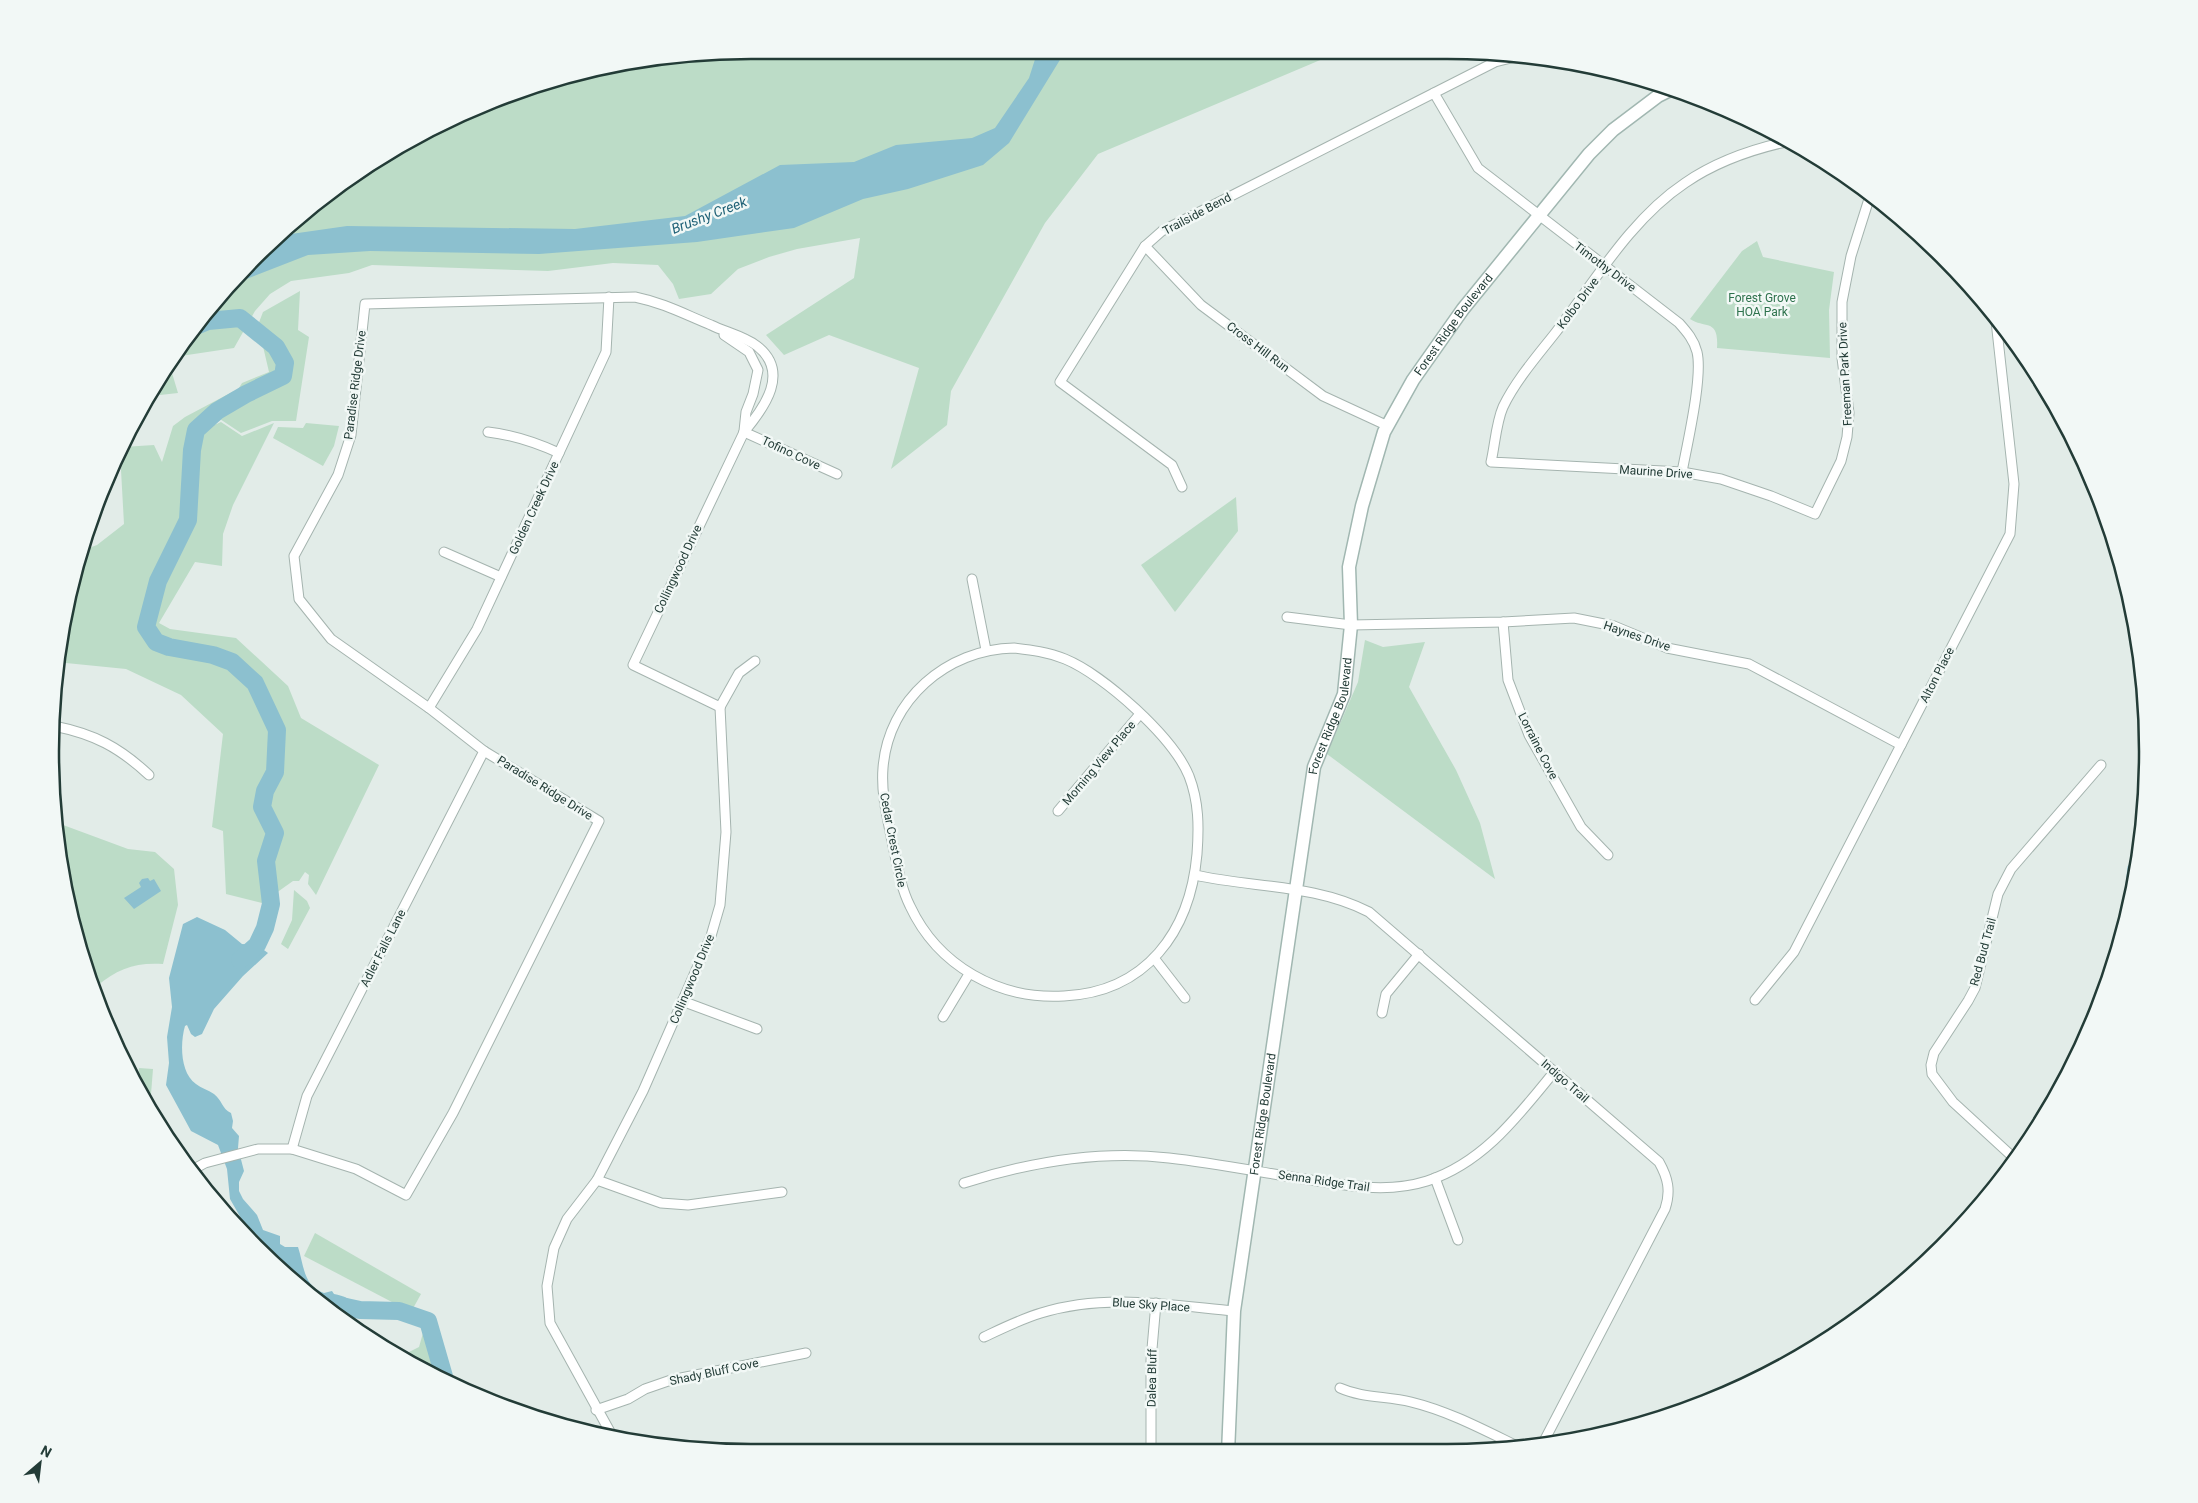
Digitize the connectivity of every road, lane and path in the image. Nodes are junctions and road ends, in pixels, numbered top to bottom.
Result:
1 (1500, 61) edge
2 (1434, 93) junction
3 (1662, 94) edge
4 (1778, 144) edge
5 (1868, 202) edge
6 (1539, 217) junction
7 (1145, 246) junction
8 (1605, 266) junction
9 (609, 297) junction
10 (365, 304) joint
11 (709, 325) junction
12 (1997, 332) edge
13 (1388, 426) junction
14 (488, 432) dead end
15 (744, 432) junction
16 (559, 453) junction
17 (1491, 462) joint
18 (1682, 472) junction
19 (838, 474) dead end
20 (1182, 488) dead end
21 (1814, 514) joint
22 (444, 552) dead end
23 (502, 577) junction
24 (972, 579) dead end
25 (1287, 617) dead end
26 (1503, 622) junction
27 (1352, 625) junction
28 (986, 650) junction
29 (755, 661) dead end
30 (720, 707) junction
31 (429, 708) junction
32 (1140, 714) junction
33 (60, 727) edge
34 (1901, 745) junction
35 (484, 751) junction
36 (2101, 765) dead end
37 (149, 775) dead end
38 (1058, 811) dead end
39 (1608, 855) dead end
40 (1195, 876) junction
41 (1296, 890) junction
42 (1419, 954) junction
43 (1154, 958) junction
44 (969, 974) junction
45 (1185, 998) dead end
46 (1754, 1000) dead end
47 (682, 1001) junction
48 (1382, 1013) dead end
49 (943, 1018) dead end
50 (757, 1029) dead end
51 (1554, 1072) junction
52 (292, 1149) junction
53 (2010, 1154) edge
54 (198, 1167) edge
55 (1253, 1171) junction
56 (1435, 1178) junction
57 (598, 1180) junction
58 (964, 1183) dead end
59 (782, 1192) dead end
60 (1458, 1240) dead end
61 (1156, 1303) junction
62 (1234, 1311) junction
63 (984, 1336) dead end
64 (806, 1353) dead end
65 (1340, 1388) dead end
66 (596, 1410) junction
67 (608, 1429) edge
68 (1547, 1436) edge
69 (1507, 1441) edge
70 (1151, 1444) edge
71 (1228, 1444) edge

1 - 2 street, Trailside Bend
2 - 6 street, Timothy Drive
2 - 7 street, Trailside Bend
3 - 6 street, Forest Ridge Boulevard
4 - 8 street, Kolbo Drive
5 - 21 street, Freeman Park Drive
6 - 8 street, Timothy Drive
6 - 13 street, Forest Ridge Boulevard
7 - 13 street, Cross Hill Run
7 - 20 street, Trailside Bend
8 - 17 street, Kolbo Drive
8 - 18 street, Timothy Drive
9 - 10 street, Collingwood Drive
9 - 11 street, Collingwood Drive
9 - 16 street, Golden Creek Drive
10 - 31 street, Paradise Ridge Drive
11 - 15 street, Collingwood Drive
11 - 15 street, Collingwood Drive
12 - 34 street, Alton Place
13 - 27 street, Forest Ridge Boulevard
14 - 16 street
15 - 19 street, Tofino Cove
15 - 30 street, Collingwood Drive
16 - 23 street, Golden Creek Drive
17 - 18 street, Maurine Drive
18 - 21 street, Maurine Drive
22 - 23 street
23 - 31 street, Golden Creek Drive
24 - 28 street
25 - 27 street, Haynes Drive
26 - 27 street, Haynes Drive
26 - 34 street, Haynes Drive
26 - 39 street, Lorraine Cove
27 - 41 street, Forest Ridge Boulevard
28 - 32 street, Cedar Crest Circle
28 - 44 street, Cedar Crest Circle
29 - 30 street
30 - 47 street, Collingwood Drive
31 - 35 street, Paradise Ridge Drive
32 - 38 street, Morning View Place
32 - 40 street, Cedar Crest Circle
33 - 37 street
34 - 46 street, Alton Place
35 - 52 street, Adler Falls Lane
35 - 52 street, Paradise Ridge Drive
36 - 53 street, Red Bud Trail
40 - 41 street, Indigo Trail
40 - 43 street, Cedar Crest Circle
41 - 42 street, Indigo Trail
41 - 55 street, Forest Ridge Boulevard
42 - 48 street
42 - 51 street, Indigo Trail
43 - 44 street, Cedar Crest Circle
43 - 45 street
44 - 49 street
47 - 50 street
47 - 57 street, Collingwood Drive
51 - 56 street, Senna Ridge Trail
51 - 68 street, Indigo Trail
52 - 54 street, Paradise Ridge Drive
55 - 56 street, Senna Ridge Trail
55 - 58 street, Senna Ridge Trail
55 - 62 street, Forest Ridge Boulevard
56 - 60 street
57 - 59 street
57 - 66 street, Collingwood Drive
61 - 62 street, Blue Sky Place
61 - 63 street, Blue Sky Place
61 - 70 street, Dalea Bluff
62 - 71 street, Forest Ridge Boulevard
64 - 66 street, Shady Bluff Cove
65 - 69 street
66 - 67 street, Collingwood Drive

